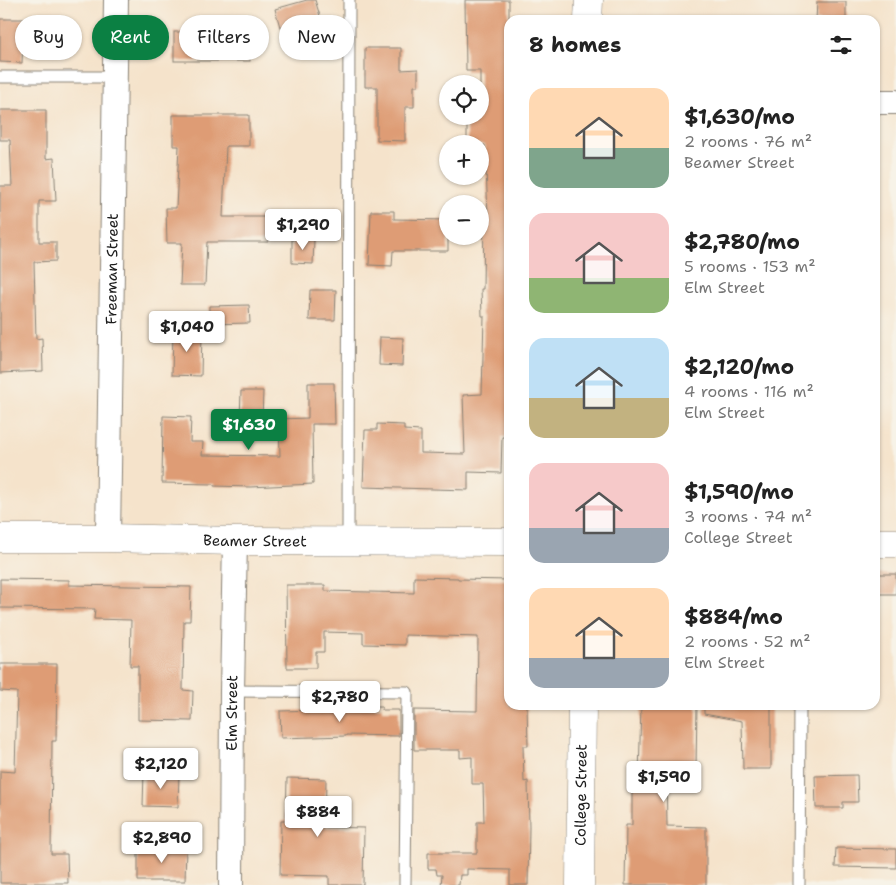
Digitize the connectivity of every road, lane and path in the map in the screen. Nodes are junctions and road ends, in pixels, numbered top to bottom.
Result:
1 (116, 0) edge
2 (349, 0) edge
3 (588, 0) edge
4 (588, 15) edge
5 (0, 77) edge
6 (116, 78) junction
7 (880, 102) edge
8 (896, 102) edge
9 (0, 538) edge
10 (108, 538) junction
11 (235, 541) junction
12 (348, 541) junction
13 (504, 542) edge
14 (880, 543) edge
15 (896, 543) edge
16 (232, 691) junction
17 (582, 710) edge
18 (800, 710) edge
19 (231, 885) edge
20 (405, 885) edge
21 (580, 885) edge
22 (799, 885) edge

1 - 6 street, Freeman Street
2 - 12 lane
3 - 4 street
5 - 6 lane
6 - 10 street, Freeman Street
7 - 8 street
9 - 10 street, Beamer Street
10 - 11 street, Beamer Street
11 - 12 street, Beamer Street
11 - 16 street, Elm Street
12 - 13 street, Beamer Street
14 - 15 street
16 - 19 street, Elm Street
16 - 20 lane
17 - 21 street, College Street
18 - 22 lane

